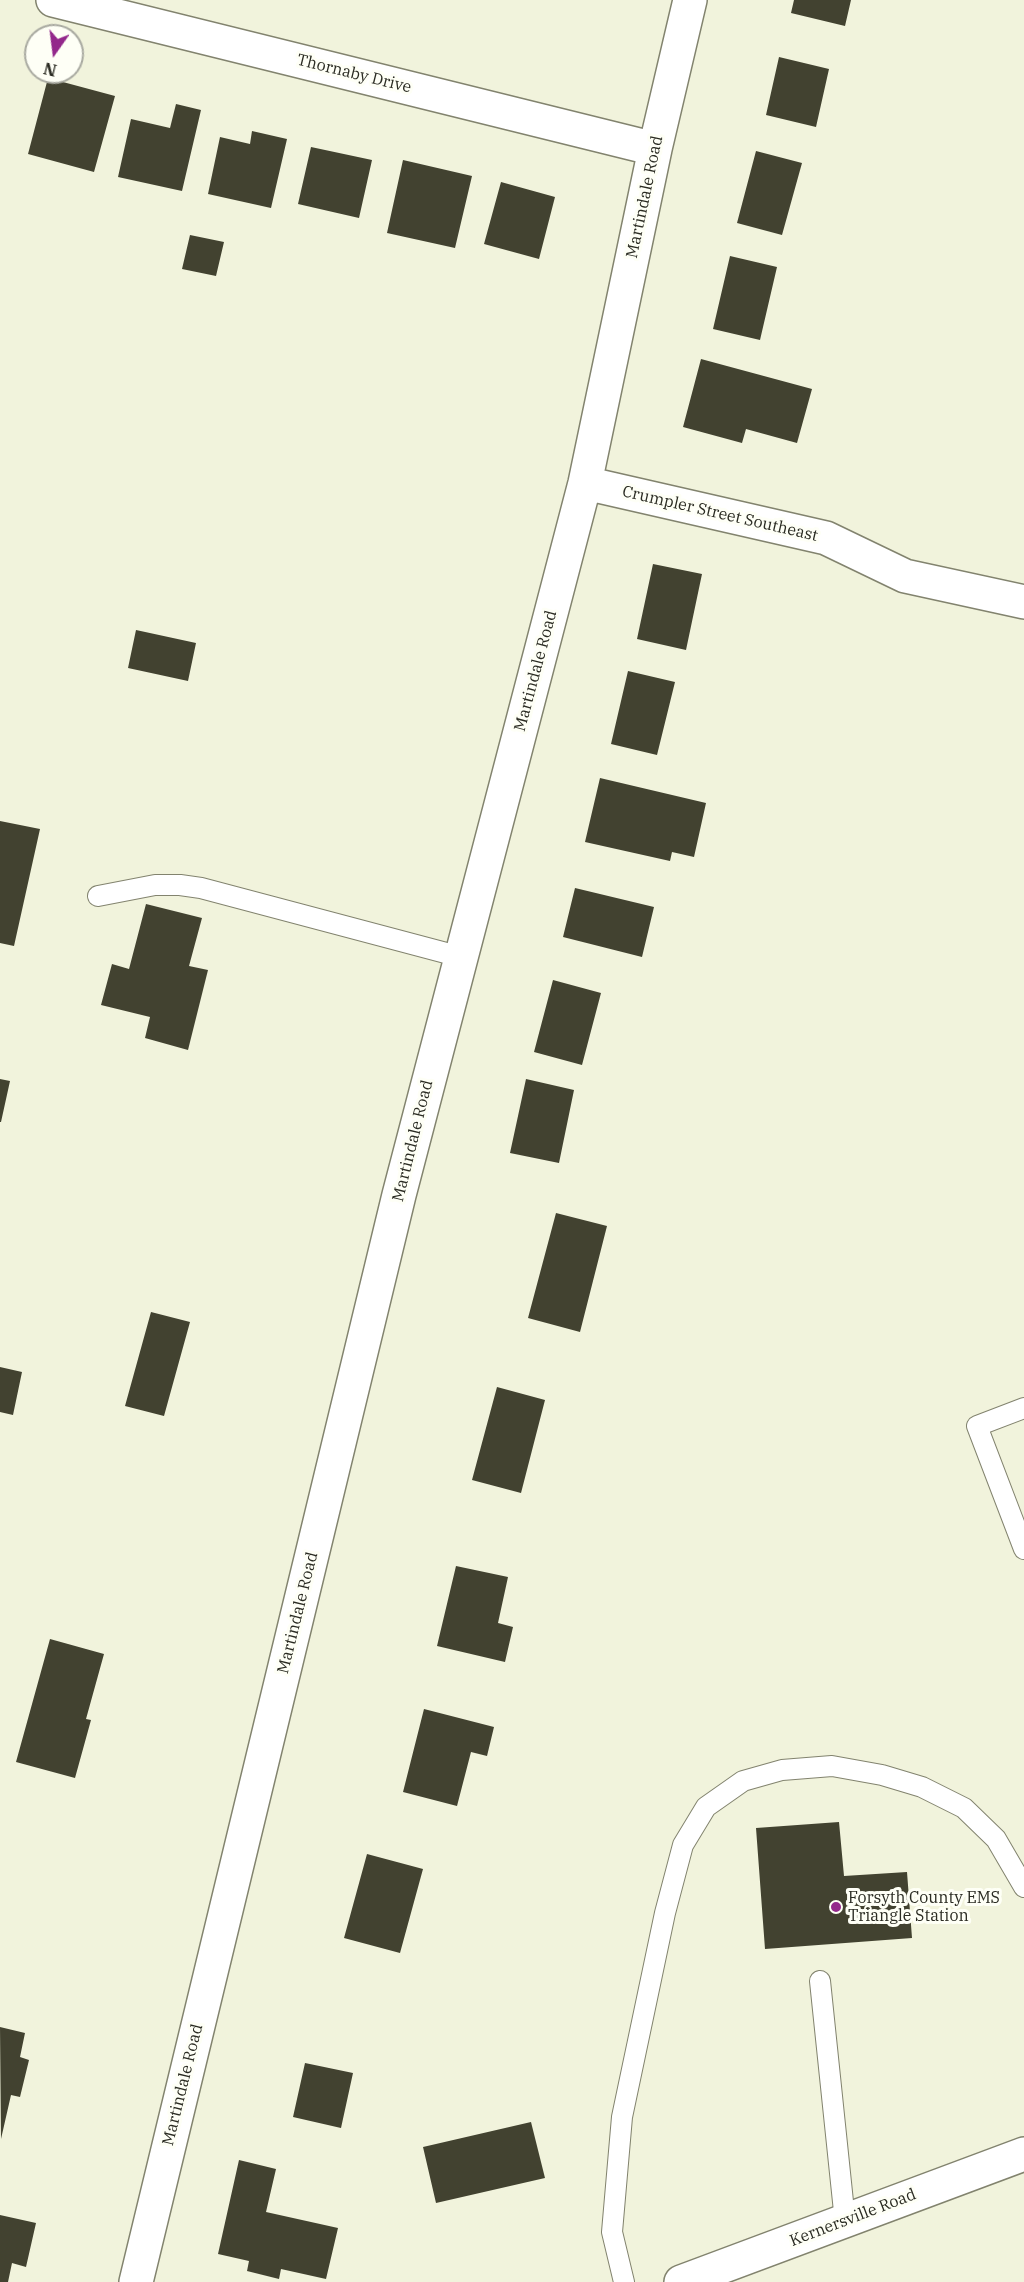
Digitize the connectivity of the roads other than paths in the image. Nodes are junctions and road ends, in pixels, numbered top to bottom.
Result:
1 (53, 0) edge
2 (690, 0) edge
3 (654, 149) junction
4 (585, 483) junction
5 (1024, 602) edge
6 (98, 896) dead end
7 (461, 957) junction
8 (1024, 1408) edge
9 (1024, 1549) edge
10 (1024, 1887) edge
11 (820, 1981) dead end
12 (1024, 2154) edge
13 (845, 2221) junction
14 (136, 2282) edge
15 (624, 2282) edge
16 (681, 2282) edge

1 - 3 street, Thornaby Drive
2 - 3 street, Martindale Road
3 - 4 street, Martindale Road
4 - 5 street, Crumpler Street Southeast
4 - 7 street, Martindale Road
6 - 7 lane
7 - 14 street, Martindale Road
8 - 9 lane
10 - 15 lane
11 - 13 lane
12 - 13 street, Kernersville Road
13 - 16 street, Kernersville Road

